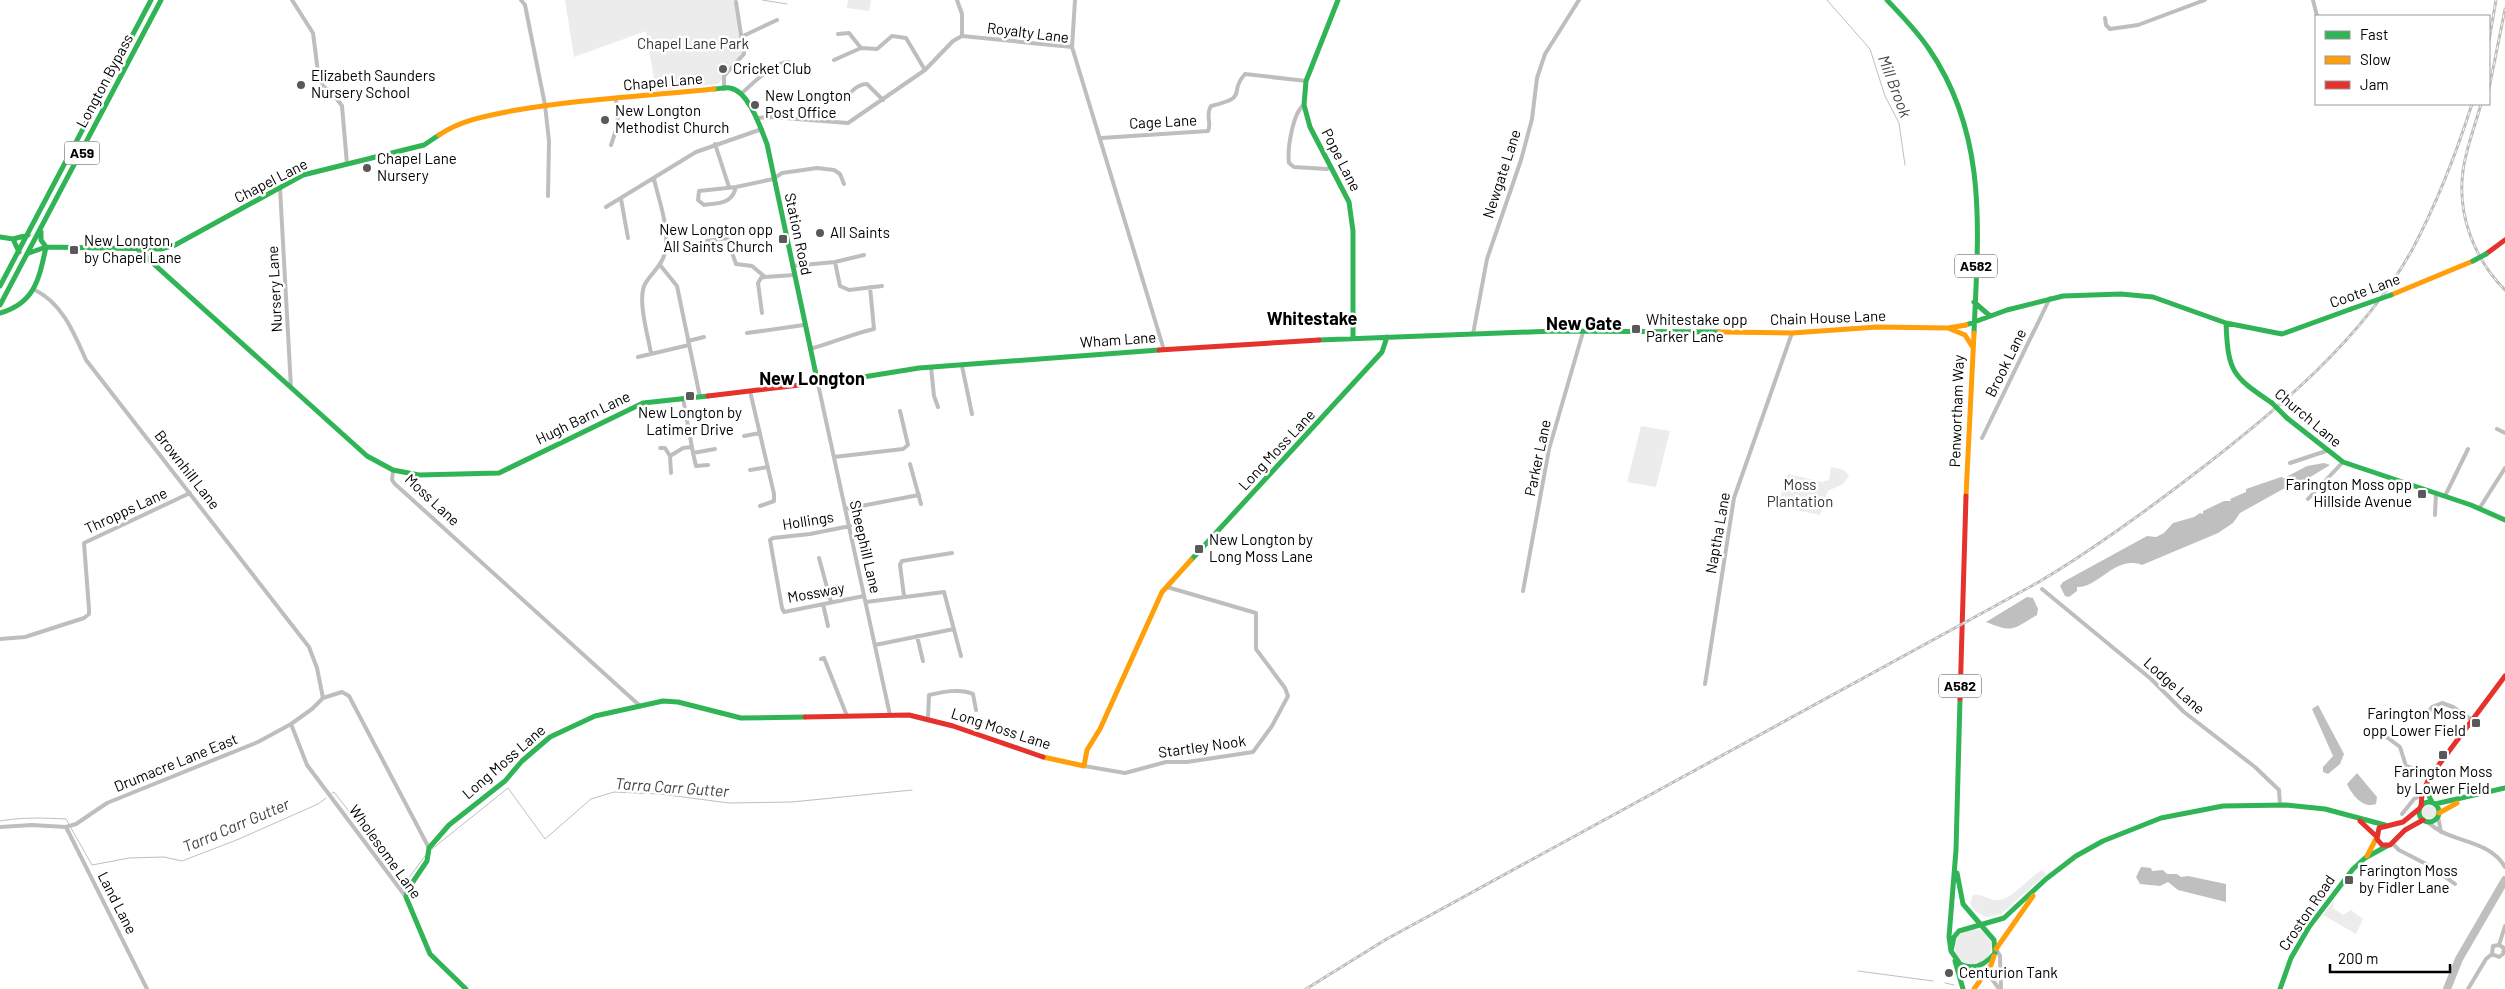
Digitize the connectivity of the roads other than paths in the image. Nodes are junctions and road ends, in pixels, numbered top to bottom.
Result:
1 (151, 0) edge
2 (161, 0) edge
3 (292, 0) edge
4 (521, 0) edge
5 (957, 0) edge
6 (1075, 0) edge
7 (1338, 0) edge
8 (1579, 0) edge
9 (1887, 0) edge
10 (2205, 0) edge
11 (2313, 0) edge
12 (736, 2) dead end
13 (2317, 15) edge
14 (2105, 18) dead end
15 (777, 20) dead end
16 (838, 34) dead end
17 (962, 36) junction
18 (741, 37) junction
19 (1072, 47) junction
20 (861, 48) junction
21 (834, 60) dead end
22 (793, 67) dead end
23 (925, 70) junction
24 (1306, 81) junction
25 (724, 89) junction
26 (742, 94) junction
27 (616, 98) junction
28 (844, 100) dead end
29 (883, 100) junction
30 (545, 105) junction
31 (1304, 105) junction
32 (756, 118) junction
33 (762, 129) junction
34 (1101, 138) junction
35 (610, 144) dead end
36 (715, 144) junction
37 (347, 164) junction
38 (1331, 167) junction
39 (654, 179) junction
40 (773, 179) junction
41 (844, 184) dead end
42 (729, 187) junction
43 (736, 187) junction
44 (280, 188) junction
45 (548, 196) dead end
46 (621, 198) junction
47 (53, 207) junction
48 (606, 207) dead end
49 (28, 235) junction
50 (0, 237) edge
51 (628, 238) dead end
52 (13, 239) junction
53 (2505, 240) edge
54 (707, 241) dead end
55 (46, 247) junction
56 (136, 248) junction
57 (19, 252) junction
58 (29, 253) junction
59 (864, 255) dead end
60 (835, 262) junction
61 (660, 265) junction
62 (792, 266) junction
63 (794, 275) junction
64 (765, 277) junction
65 (0, 286) edge
66 (882, 286) dead end
67 (870, 288) junction
68 (35, 290) junction
69 (2050, 298) junction
70 (1974, 302) junction
71 (0, 305) edge
72 (0, 313) edge
73 (762, 313) dead end
74 (1990, 316) junction
75 (2226, 323) junction
76 (1973, 324) junction
77 (804, 325) junction
78 (1948, 328) junction
79 (1583, 332) junction
80 (747, 333) dead end
81 (1792, 333) junction
82 (1473, 334) junction
83 (1421, 335) joint
84 (704, 336) dead end
85 (1388, 337) junction
86 (1353, 338) junction
87 (688, 343) junction
88 (1972, 346) junction
89 (810, 349) junction
90 (1164, 350) junction
91 (651, 353) junction
92 (638, 357) dead end
93 (962, 366) junction
94 (931, 367) junction
95 (818, 384) junction
96 (291, 389) junction
97 (750, 391) junction
98 (700, 397) junction
99 (683, 398) junction
100 (938, 407) dead end
101 (900, 411) dead end
102 (972, 414) dead end
103 (2498, 429) dead end
104 (760, 433) junction
105 (2505, 433) edge
106 (744, 436) dead end
107 (1982, 438) dead end
108 (692, 447) junction
109 (660, 448) dead end
110 (715, 449) dead end
111 (2468, 449) dead end
112 (2326, 451) junction
113 (693, 455) junction
114 (668, 456) junction
115 (834, 457) junction
116 (2343, 462) junction
117 (910, 464) dead end
118 (2290, 464) dead end
119 (708, 465) dead end
120 (768, 468) junction
121 (2505, 468) edge
122 (393, 470) junction
123 (750, 470) dead end
124 (671, 472) dead end
125 (190, 493) junction
126 (2436, 493) junction
127 (919, 495) junction
128 (2445, 496) junction
129 (2308, 499) dead end
130 (921, 504) dead end
131 (760, 506) dead end
132 (845, 509) junction
133 (2478, 509) junction
134 (2436, 515) dead end
135 (2505, 520) edge
136 (850, 526) junction
137 (770, 540) joint
138 (952, 553) dead end
139 (819, 558) dead end
140 (1167, 587) junction
141 (2042, 589) dead end
142 (1523, 591) dead end
143 (864, 596) junction
144 (904, 596) junction
145 (831, 602) junction
146 (866, 602) junction
147 (823, 604) junction
148 (828, 626) dead end
149 (954, 629) junction
150 (917, 636) junction
151 (0, 639) edge
152 (875, 645) junction
153 (961, 656) dead end
154 (821, 659) dead end
155 (923, 661) dead end
156 (2505, 676) edge
157 (1705, 684) dead end
158 (323, 698) junction
159 (639, 705) junction
160 (969, 706) dead end
161 (847, 716) junction
162 (890, 716) junction
163 (928, 718) junction
164 (2424, 718) dead end
165 (2472, 720) junction
166 (291, 724) junction
167 (2384, 735) dead end
168 (1084, 766) junction
169 (2429, 778) junction
170 (2425, 788) junction
171 (2505, 788) edge
172 (2422, 796) junction
173 (2464, 799) junction
174 (2434, 803) junction
175 (2280, 805) junction
176 (2420, 808) junction
177 (2402, 814) dead end
178 (2438, 815) junction
179 (2352, 816) junction
180 (2425, 821) junction
181 (2386, 825) junction
182 (0, 827) edge
183 (66, 827) junction
184 (2441, 832) junction
185 (2376, 837) junction
186 (2392, 843) junction
187 (430, 848) junction
188 (1956, 850) junction
189 (2365, 858) junction
190 (2505, 867) edge
191 (2046, 880) junction
192 (2456, 884) dead end
193 (406, 897) junction
194 (1981, 925) junction
195 (2505, 926) edge
196 (2500, 945) junction
197 (1996, 950) junction
198 (1951, 951) junction
199 (2492, 954) junction
200 (1954, 960) junction
201 (1973, 967) junction
202 (1985, 973) junction
203 (147, 989) edge
204 (466, 989) edge
205 (1963, 989) edge
206 (1974, 989) edge
207 (2000, 989) edge
208 (2280, 989) edge
209 (2468, 989) edge

1 - 49 main road, Longton Bypass / A59
2 - 47 main road, Longton Bypass / A59
3 - 37 street
4 - 30 street
5 - 17 street
6 - 19 street
7 - 24 main road, Pope Lane
8 - 82 street, Newgate Lane
9 - 70 main road, Penwortham Way / A582
10 - 14 street
11 - 13 street
12 - 18 street
15 - 18 street
16 - 20 street
17 - 19 street, Royalty Lane
17 - 23 street
18 - 25 street
19 - 34 street, Royalty Lane
20 - 21 street
20 - 23 street
22 - 26 street
23 - 29 street
24 - 31 main road, Pope Lane
24 - 34 street, Cage Lane
25 - 26 main road, Chapel Lane
25 - 27 main road, Chapel Lane
26 - 32 main road, Station Road
27 - 30 main road, Chapel Lane
27 - 35 street
28 - 29 street
29 - 32 street
30 - 37 main road, Chapel Lane
30 - 45 street
31 - 38 main road, Pope Lane
31 - 38 street
32 - 33 main road, Station Road
33 - 36 street
33 - 40 main road, Station Road
34 - 90 street, Royalty Lane
36 - 39 street
36 - 42 street
37 - 44 main road, Chapel Lane
38 - 86 main road, Pope Lane
39 - 46 street
39 - 61 street
40 - 41 street
40 - 43 street
40 - 62 main road, Station Road
42 - 43 street
42 - 43 street
44 - 56 main road, Chapel Lane
44 - 96 street, Nursery Lane
46 - 48 street
46 - 51 street
47 - 55 main road
47 - 58 main road, Longton Bypass / A59
49 - 52 main road
49 - 57 main road, Longton Bypass / A59
50 - 52 main road
52 - 57 main road
53 - 75 main road, Coote Lane, bridge
54 - 64 street
55 - 56 main road, Chapel Lane
55 - 58 main road
55 - 68 main road
56 - 96 main road, Moss Lane
57 - 65 main road, Longton Bypass / A59
58 - 71 main road, Longton Bypass / A59
59 - 60 street
60 - 62 street
60 - 67 street
61 - 87 street
61 - 91 street
62 - 63 main road, Station Road
63 - 64 street
63 - 77 main road, Station Road
64 - 73 street
66 - 67 street
67 - 89 street
68 - 72 main road
68 - 125 street, Brownhill Lane
69 - 74 main road, Chain House Lane
69 - 75 main road, Chain House Lane
69 - 107 street, Brook Lane
70 - 74 main road
70 - 76 main road, Penwortham Way / A582
74 - 76 main road, Chain House Lane
75 - 112 main road, Church Lane, bridge
76 - 78 main road, Chain House Lane
76 - 88 main road, Penwortham Way / A582
77 - 80 street
77 - 89 main road, Station Road
78 - 81 main road, Chain House Lane
78 - 88 main road
79 - 81 main road, Chain House Lane
79 - 82 main road, Chain House Lane
79 - 142 street, Parker Lane
81 - 157 street, Naptha Lane
82 - 83 main road, Chain House Lane
83 - 85 main road, Wham Lane
84 - 87 street
85 - 86 main road, Wham Lane
85 - 140 main road, Long Moss Lane
86 - 90 main road, Wham Lane
87 - 91 street
87 - 98 street
88 - 188 main road, Penwortham Way / A582
89 - 95 main road, Station Road
90 - 93 main road, Wham Lane
91 - 92 street
93 - 94 main road, Wham Lane
93 - 102 street
94 - 95 main road, Wham Lane
94 - 100 street
95 - 97 main road, Hugh Barn Lane
95 - 115 street, Sheephill Lane
96 - 122 main road, Moss Lane
97 - 98 main road, Hugh Barn Lane
97 - 104 street
98 - 99 main road, Hugh Barn Lane
99 - 108 street
99 - 122 main road, Hugh Barn Lane
101 - 115 street
103 - 105 street
104 - 106 street
104 - 120 street
108 - 113 street
108 - 114 street
109 - 114 street
110 - 113 street
111 - 128 street
112 - 116 main road, Church Lane
112 - 118 street
113 - 119 street
114 - 124 street
115 - 132 street, Sheephill Lane
116 - 126 main road, Church Lane
116 - 129 street
117 - 127 street
120 - 123 street
120 - 131 street
121 - 133 street
122 - 159 street, Moss Lane
125 - 151 street, Thropps Lane
125 - 158 street, Brownhill Lane
126 - 128 main road, Church Lane
126 - 134 street
127 - 130 street
127 - 132 street
128 - 133 main road, Church Lane
132 - 136 street, Sheephill Lane
133 - 135 main road, Church Lane
136 - 137 street, Hollings
136 - 143 street, Sheephill Lane
137 - 147 street, Mossway
138 - 144 street
139 - 145 street
140 - 168 main road, Long Moss Lane
140 - 168 street, Startley Nook
141 - 175 street, Lodge Lane
143 - 145 street, Mossway
143 - 146 street, Sheephill Lane
144 - 146 street
144 - 149 street
145 - 147 street, Mossway
146 - 152 street, Sheephill Lane
147 - 148 street
149 - 150 street
149 - 153 street
150 - 152 street
150 - 155 street
152 - 162 street, Sheephill Lane
154 - 161 street
156 - 165 main road
158 - 166 street, Drumacre Lane East
158 - 187 street
159 - 161 main road, Long Moss Lane
159 - 187 main road, Long Moss Lane
160 - 163 street
161 - 162 main road, Long Moss Lane
162 - 163 main road, Long Moss Lane
163 - 168 main road, Long Moss Lane
164 - 165 street
165 - 169 main road
166 - 183 street, Drumacre Lane East
166 - 193 street, Wholesome Lane
167 - 169 street
169 - 170 main road
170 - 172 main road
170 - 174 main road
171 - 173 main road
172 - 176 main road
172 - 177 street
173 - 174 main road
173 - 178 main road, Croston Road
174 - 176 main road
174 - 178 main road
175 - 179 main road
175 - 191 main road
176 - 180 main road
176 - 181 main road
178 - 180 main road, Croston Road
178 - 184 street
179 - 181 main road
179 - 185 main road
180 - 184 street
180 - 186 main road, Croston Road
181 - 185 main road
181 - 186 main road
182 - 183 street
183 - 203 street, Land Lane
184 - 190 street
185 - 186 main road
185 - 189 main road, Croston Road
186 - 189 main road, Croston Road
186 - 192 street
187 - 193 main road, Long Moss Lane
188 - 194 main road, Penwortham Way / A582
188 - 198 main road, Penwortham Way / A582
189 - 208 main road, Croston Road
191 - 194 main road
191 - 197 main road
193 - 204 main road, Wholesome Lane
194 - 197 main road, A582
194 - 198 main road
195 - 196 street
196 - 199 street
196 - 199 street
197 - 201 main road
197 - 202 main road
197 - 207 street
198 - 200 main road, A582
199 - 209 street
200 - 201 main road
200 - 205 main road
201 - 202 street
202 - 206 main road
202 - 207 street

